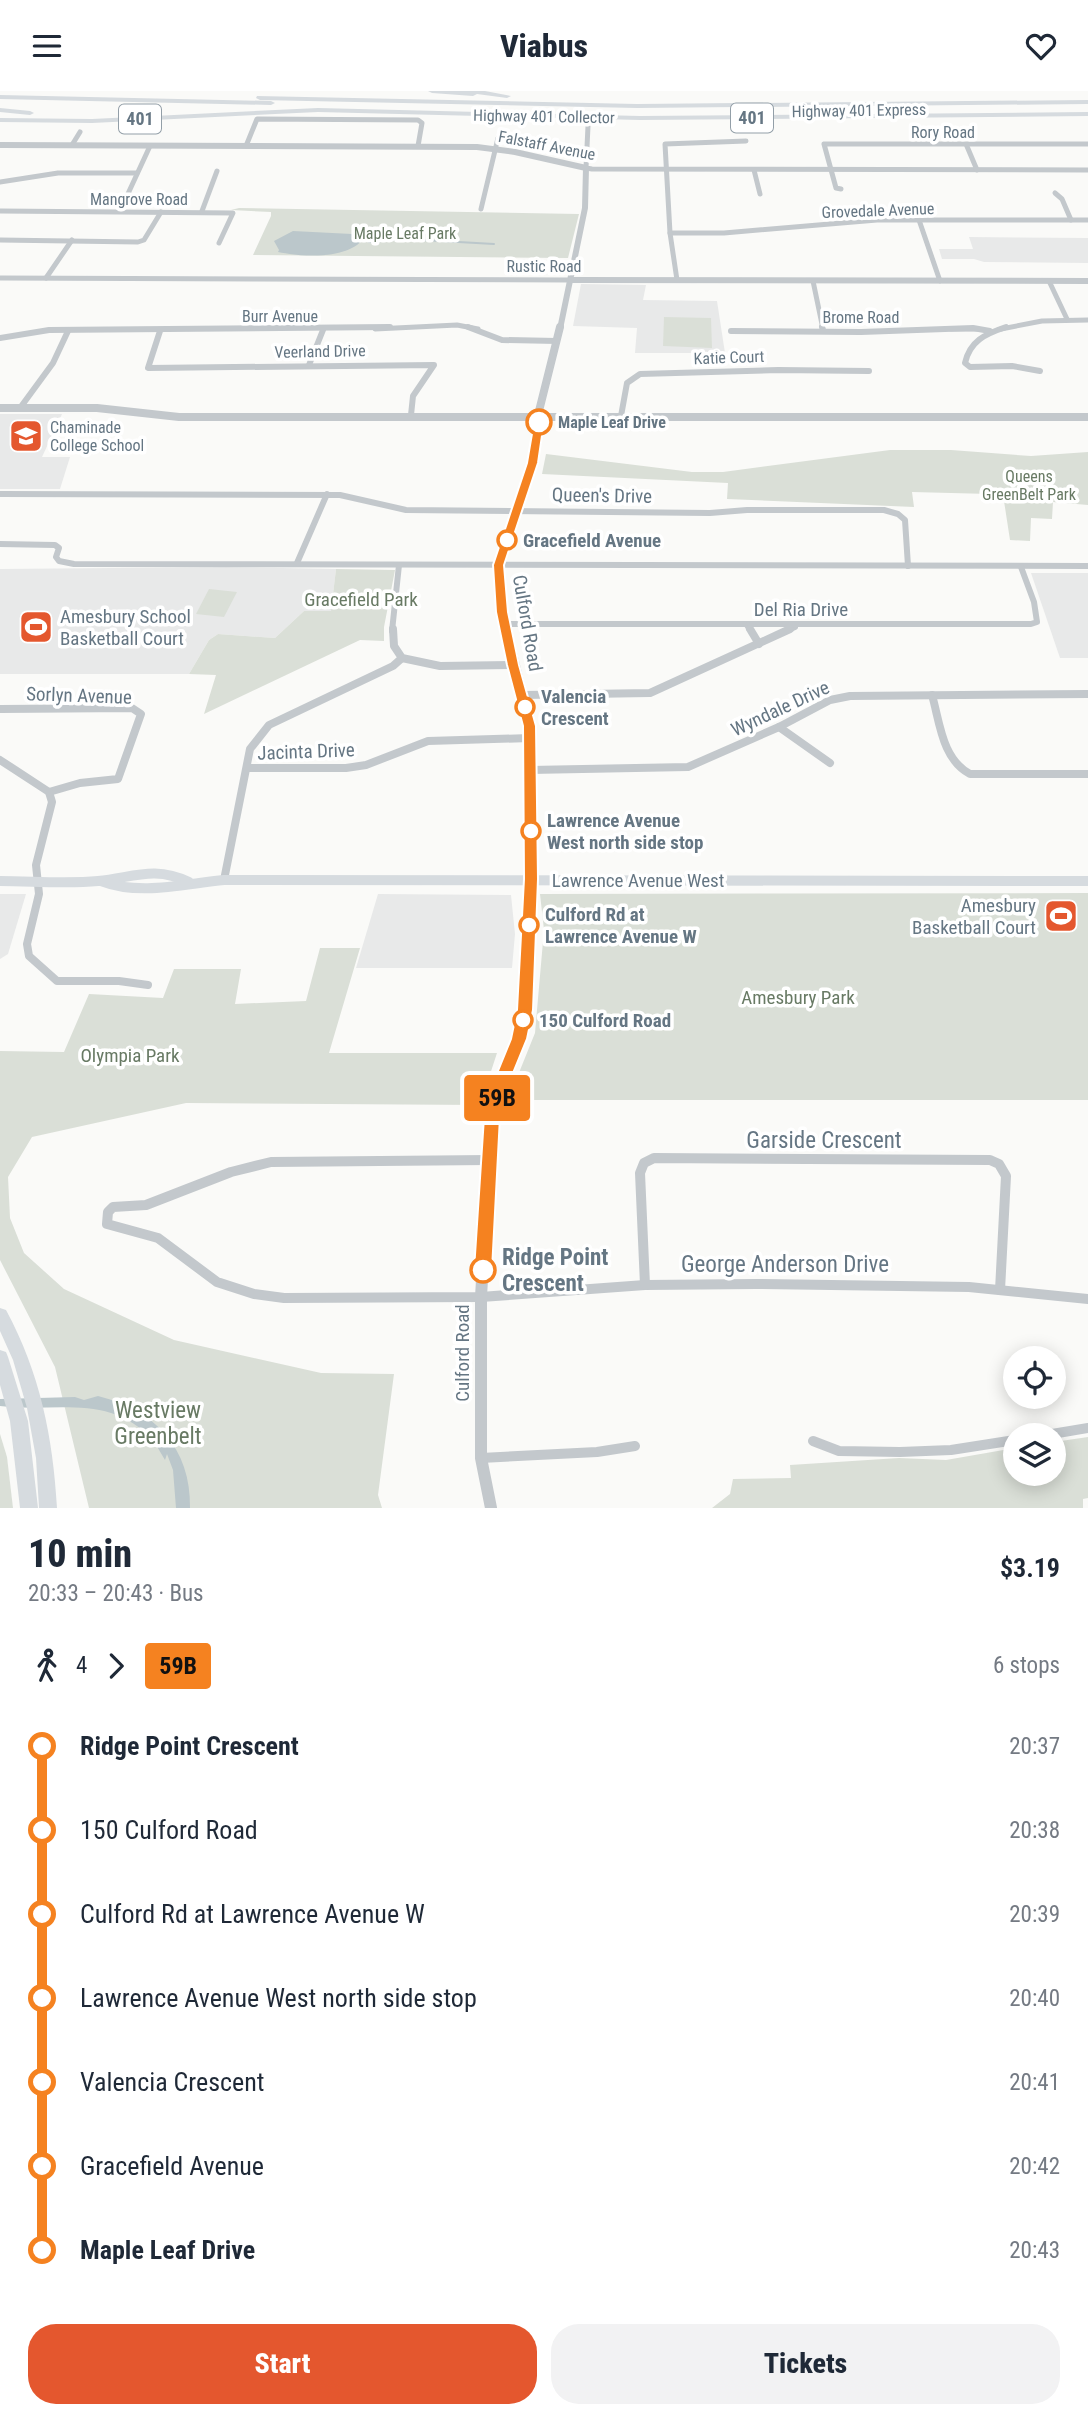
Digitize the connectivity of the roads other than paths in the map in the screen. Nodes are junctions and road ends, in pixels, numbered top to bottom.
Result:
1 (21, 91) edge
2 (303, 91) edge
3 (432, 91) edge
4 (467, 91) edge
5 (0, 93) edge
6 (498, 95) junction
7 (1088, 100) edge
8 (239, 103) junction
9 (520, 104) junction
10 (0, 109) edge
11 (279, 111) junction
12 (1088, 116) edge
13 (0, 120) edge
14 (588, 126) dead end
15 (80, 132) dead end
16 (498, 138) dead end
17 (746, 141) dead end
18 (966, 144) junction
19 (1088, 144) edge
20 (0, 145) edge
21 (72, 145) junction
22 (150, 146) junction
23 (246, 146) junction
24 (418, 146) junction
25 (495, 149) junction
26 (586, 168) junction
27 (666, 170) junction
28 (754, 170) junction
29 (831, 170) junction
30 (977, 170) junction
31 (1088, 170) edge
32 (217, 171) dead end
33 (136, 173) junction
34 (0, 182) edge
35 (841, 189) dead end
36 (1055, 193) dead end
37 (760, 194) dead end
38 (481, 209) dead end
39 (0, 211) edge
40 (120, 211) junction
41 (202, 211) junction
42 (161, 212) junction
43 (919, 220) junction
44 (1071, 220) junction
45 (1088, 220) edge
46 (670, 233) junction
47 (0, 240) edge
48 (72, 240) junction
49 (219, 243) dead end
50 (0, 278) edge
51 (46, 278) junction
52 (571, 280) junction
53 (677, 280) junction
54 (813, 281) junction
55 (940, 281) junction
56 (1049, 281) junction
57 (1088, 281) edge
58 (1067, 319) junction
59 (1088, 320) edge
60 (323, 330) junction
61 (68, 331) junction
62 (160, 331) junction
63 (731, 331) dead end
64 (823, 331) junction
65 (990, 331) junction
66 (0, 338) edge
67 (556, 341) junction
68 (309, 365) junction
69 (869, 371) dead end
70 (1040, 371) dead end
71 (0, 408) edge
72 (20, 408) junction
73 (411, 415) junction
74 (539, 415) junction
75 (621, 416) junction
76 (1088, 417) edge
77 (0, 494) edge
78 (327, 495) junction
79 (518, 510) junction
80 (0, 544) edge
81 (297, 563) junction
82 (399, 565) junction
83 (498, 565) junction
84 (908, 566) junction
85 (1088, 566) edge
86 (1021, 567) junction
87 (506, 624) junction
88 (747, 625) junction
89 (798, 625) junction
90 (758, 643) junction
91 (402, 658) junction
92 (513, 665) junction
93 (1088, 694) edge
94 (523, 695) junction
95 (932, 695) junction
96 (0, 709) edge
97 (779, 727) junction
98 (530, 738) junction
99 (0, 760) edge
100 (830, 763) dead end
101 (247, 768) junction
102 (530, 770) junction
103 (1088, 774) edge
104 (49, 792) junction
105 (143, 874) junction
106 (531, 879) junction
107 (223, 880) junction
108 (1088, 880) edge
109 (0, 881) edge
110 (37, 881) junction
111 (101, 881) junction
112 (189, 882) junction
113 (142, 887) junction
114 (148, 985) dead end
115 (489, 1160) junction
116 (645, 1285) junction
117 (1000, 1290) junction
118 (481, 1297) junction
119 (1088, 1299) edge
120 (0, 1315) edge
121 (0, 1357) edge
122 (28, 1420) junction
123 (1088, 1429) edge
124 (1066, 1432) edge
125 (813, 1441) dead end
126 (1003, 1442) edge
127 (635, 1446) dead end
128 (481, 1458) junction
129 (29, 1508) edge
130 (48, 1508) edge
131 (492, 1508) edge

1 - 5 highway
2 - 9 highway
3 - 6 highway
4 - 6 highway, Highway 401 Collector / 401
5 - 8 highway, Highway 401 Express / 401
5 - 9 highway, Highway 401 Express / 401
6 - 7 highway, Highway 401 Collector / 401
7 - 8 highway, Highway 401 Express / 401
7 - 9 highway, Highway 401 Express / 401
8 - 10 highway
10 - 11 highway
11 - 12 highway, Highway 401 Collector / 401
11 - 13 highway, Highway 401 Collector / 401
14 - 26 street, Culford Road
15 - 21 street
16 - 25 street
17 - 27 street
18 - 19 street, Rory Road
18 - 29 street, Rory Road
18 - 30 street
20 - 21 street, Falstaff Avenue
21 - 22 street, Falstaff Avenue
22 - 23 street, Falstaff Avenue
22 - 33 street
23 - 24 street, Falstaff Avenue
23 - 24 street
24 - 25 street, Falstaff Avenue
25 - 26 street, Falstaff Avenue
25 - 38 street
26 - 27 street, Falstaff Avenue
26 - 52 street, Culford Road
27 - 28 street, Falstaff Avenue
27 - 46 street
28 - 29 street, Falstaff Avenue
28 - 37 street
29 - 30 street, Falstaff Avenue
29 - 35 street
30 - 31 street, Falstaff Avenue
32 - 41 street
33 - 34 street
33 - 40 street
36 - 44 street
39 - 40 street, Mangrove Road
40 - 42 street, Mangrove Road
41 - 42 street, Mangrove Road
41 - 49 street, Mangrove Road
42 - 48 street
43 - 44 street, Grovedale Avenue
43 - 46 street, Grovedale Avenue
43 - 55 street
44 - 45 street, Grovedale Avenue
46 - 53 street
47 - 48 street
48 - 51 street
50 - 51 street, Rustic Road
51 - 52 street, Rustic Road
52 - 53 street, Rustic Road
52 - 67 street, Culford Road
53 - 54 street, Rustic Road
54 - 55 street, Rustic Road
54 - 64 street
55 - 56 street, Rustic Road
56 - 57 street, Rustic Road
56 - 58 street
58 - 59 street, Brome Road
58 - 65 street, Brome Road
60 - 62 street, Burr Avenue
60 - 67 street, Burr Avenue
60 - 68 street
61 - 62 street, Burr Avenue
61 - 66 street, Burr Avenue
61 - 72 street
62 - 68 street, Veerland Drive
63 - 64 street, Brome Road
64 - 65 street, Brome Road
65 - 70 street
67 - 74 street, Culford Road
68 - 73 street, Veerland Drive
69 - 75 street, Katie Court
71 - 72 street
72 - 73 street
73 - 74 street
74 - 75 street
74 - 79 street, Culford Road
75 - 76 street
77 - 78 street, Queen's Drive
78 - 79 street, Queen's Drive
78 - 81 street
79 - 83 street, Culford Road
79 - 84 street, Queen's Drive
80 - 81 street
81 - 82 street
82 - 83 street
82 - 91 street
83 - 84 street
83 - 87 street, Culford Road
84 - 86 street
85 - 86 street
86 - 89 street, Del Ria Drive
87 - 88 street, Del Ria Drive
87 - 92 street, Culford Road
88 - 89 street, Del Ria Drive
88 - 90 street
89 - 90 street
90 - 94 street
91 - 92 street
91 - 101 street
92 - 94 street, Culford Road
93 - 95 street, Wyndale Drive
94 - 98 street, Culford Road
95 - 97 street, Wyndale Drive
95 - 103 street
96 - 104 street, Sorlyn Avenue
97 - 100 street
97 - 102 street, Wyndale Drive
98 - 101 street, Jacinta Drive
98 - 102 street, Culford Road
99 - 104 street
101 - 107 street
102 - 106 street, Culford Road
104 - 110 street
105 - 111 main road, Lawrence Avenue West
105 - 112 main road, Lawrence Avenue West
105 - 113 street
106 - 107 main road, Lawrence Avenue West
106 - 108 main road, Lawrence Avenue West
106 - 115 street, Culford Road
107 - 112 main road, Lawrence Avenue West
109 - 110 main road, Lawrence Avenue West
110 - 111 main road, Lawrence Avenue West
110 - 114 street
111 - 113 main road, Lawrence Avenue West
112 - 113 main road, Lawrence Avenue West
115 - 118 street, Culford Road
115 - 118 street
116 - 117 street, George Anderson Drive
116 - 117 street, Garside Crescent
116 - 118 street, George Anderson Drive
117 - 119 street, George Anderson Drive
118 - 128 street, Culford Road
120 - 122 main road
121 - 122 main road
122 - 129 main road
122 - 130 main road
123 - 124 street
125 - 126 street
127 - 128 street
128 - 131 street, Culford Road

